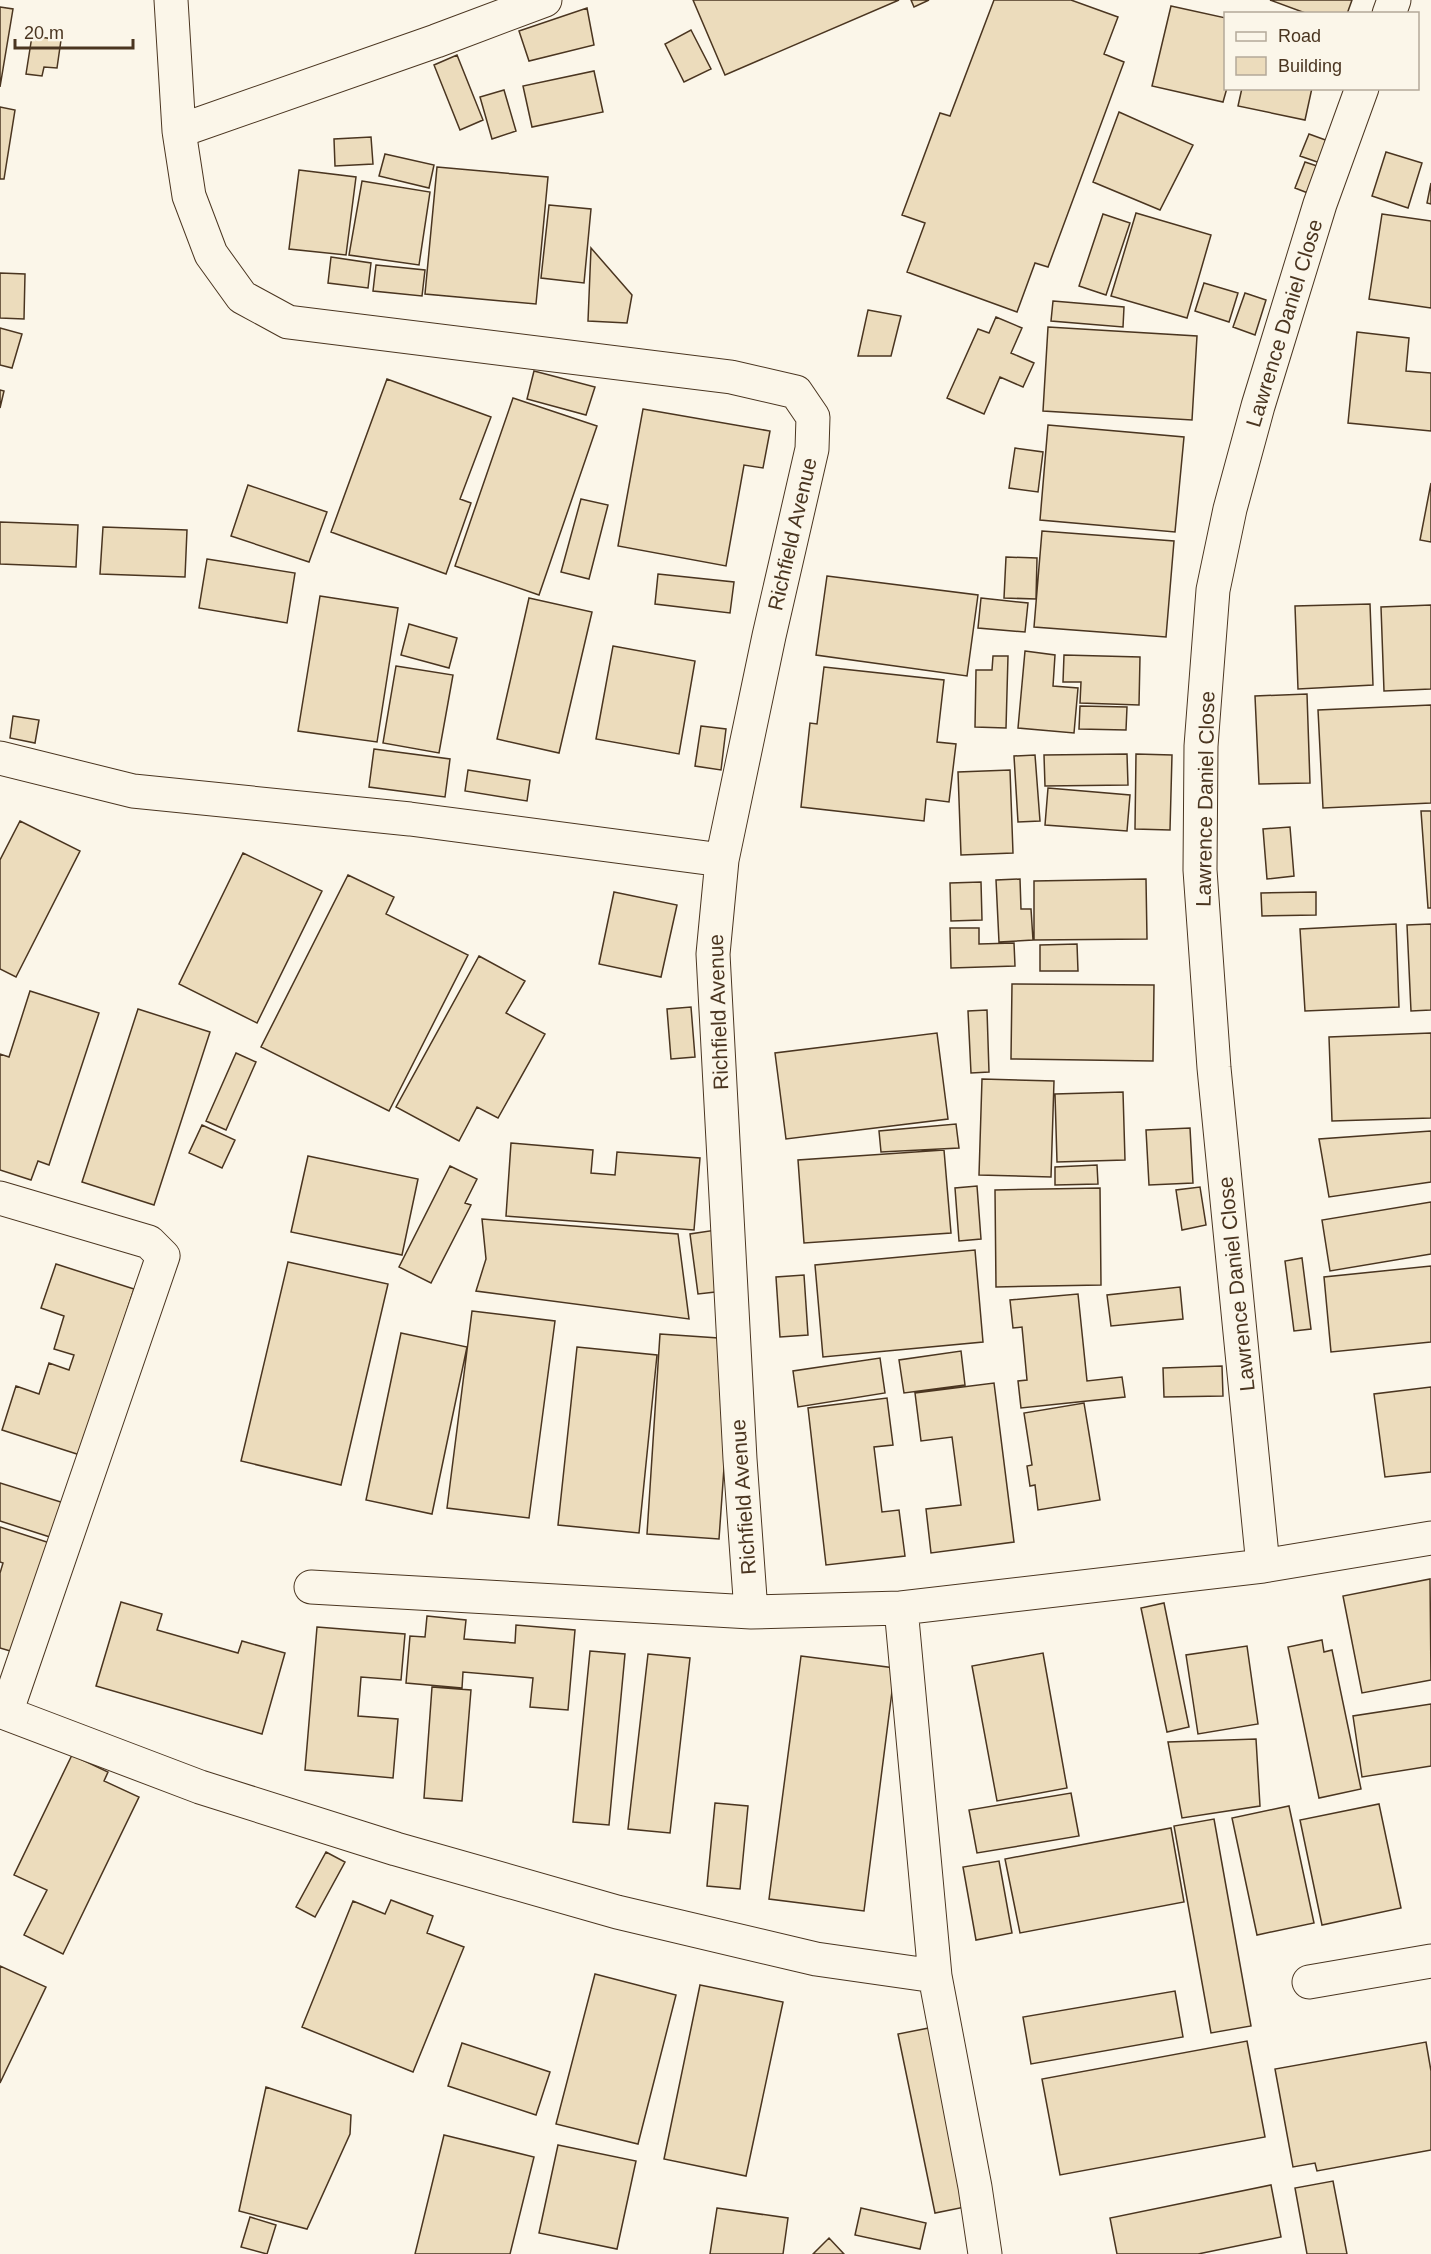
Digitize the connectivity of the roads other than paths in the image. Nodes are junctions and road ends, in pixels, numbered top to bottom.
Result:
1 (171, 0) edge
2 (545, 0) edge
3 (1361, 90) edge
4 (179, 131) junction
5 (0, 758) edge
6 (722, 860) junction
7 (0, 1198) edge
8 (1431, 1538) edge
9 (1263, 1566) junction
10 (311, 1587) dead end
11 (901, 1608) junction
12 (751, 1612) junction
13 (3, 1712) edge
14 (1431, 1961) edge
15 (935, 1976) junction
16 (1309, 1982) dead end
17 (985, 2254) edge

1 - 4 street
2 - 4 street
3 - 9 street, Lawrence Daniel Close
4 - 6 street, Richfield Avenue
5 - 6 street
6 - 12 street, Richfield Avenue
7 - 13 street
8 - 9 street
9 - 11 street
10 - 12 street
11 - 12 street
11 - 15 street
13 - 15 street
14 - 16 street
15 - 17 street

